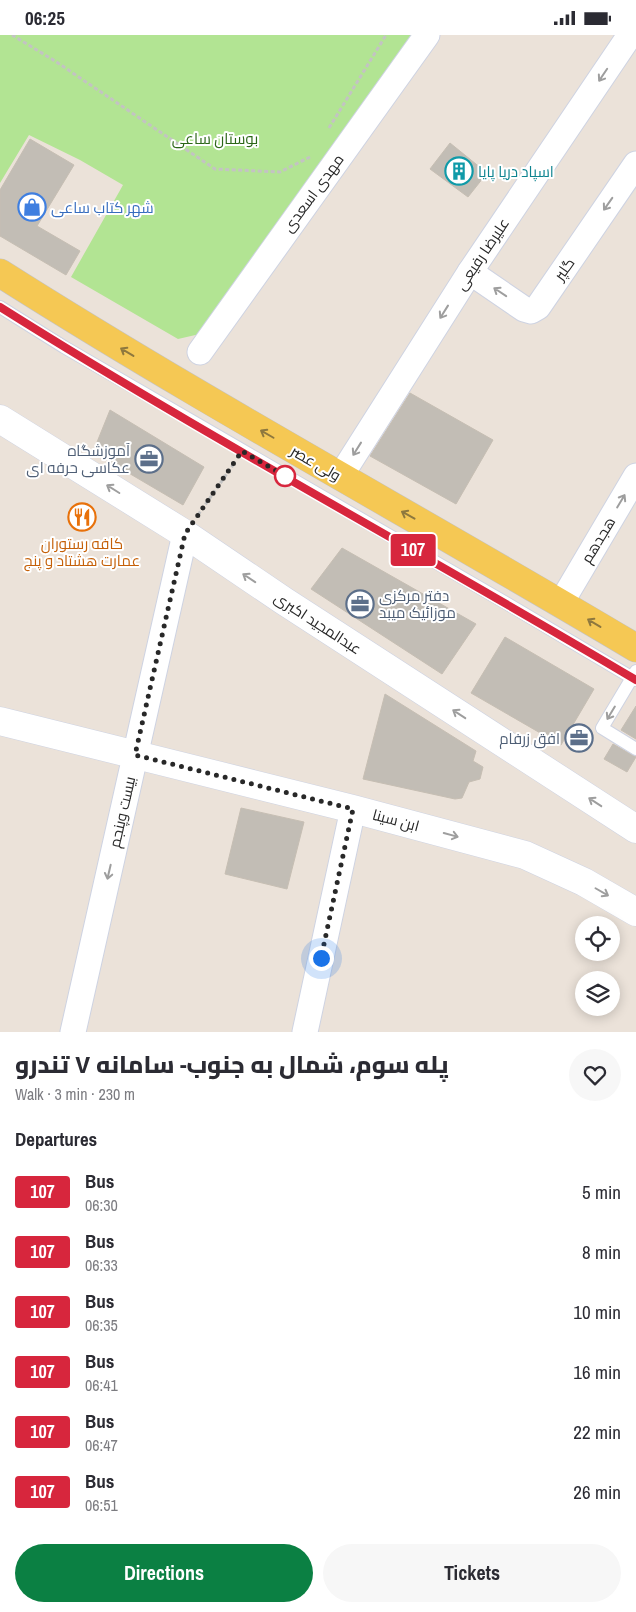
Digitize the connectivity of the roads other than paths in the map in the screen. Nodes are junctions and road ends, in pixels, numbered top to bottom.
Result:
1 (427, 35) edge
2 (630, 35) edge
3 (636, 164) edge
4 (470, 272) junction
5 (0, 273) edge
6 (0, 307) edge
7 (200, 352) dead end
8 (0, 419) edge
9 (636, 476) edge
10 (340, 477) junction
11 (185, 534) junction
12 (561, 603) junction
13 (636, 647) edge
14 (635, 676) edge
15 (0, 721) edge
16 (636, 749) edge
17 (135, 755) junction
18 (353, 809) junction
19 (636, 829) edge
20 (636, 912) edge
21 (73, 1032) edge
22 (305, 1032) edge

1 - 7 street, مهدی اسعدی
2 -> 4 street, علیرضا رفیعی
3 -> 4 street, گلپر
4 -> 10 street, علیرضا رفیعی
10 -> 5 main road, ولی عصر
6 - 14 lane
11 -> 8 street, عبدالمجید اکبری
12 -> 9 street, هجدهم
12 -> 10 main road, ولی عصر
11 - 17 street, بیست وپنجم
19 -> 11 street, عبدالمجید اکبری
13 -> 12 main road, ولی عصر
14 -> 16 lane
15 - 17 street, ابن سینا
17 - 18 street, ابن سینا
17 -> 21 street, بیست وپنجم
18 -> 20 street, ابن سینا
18 - 22 street

